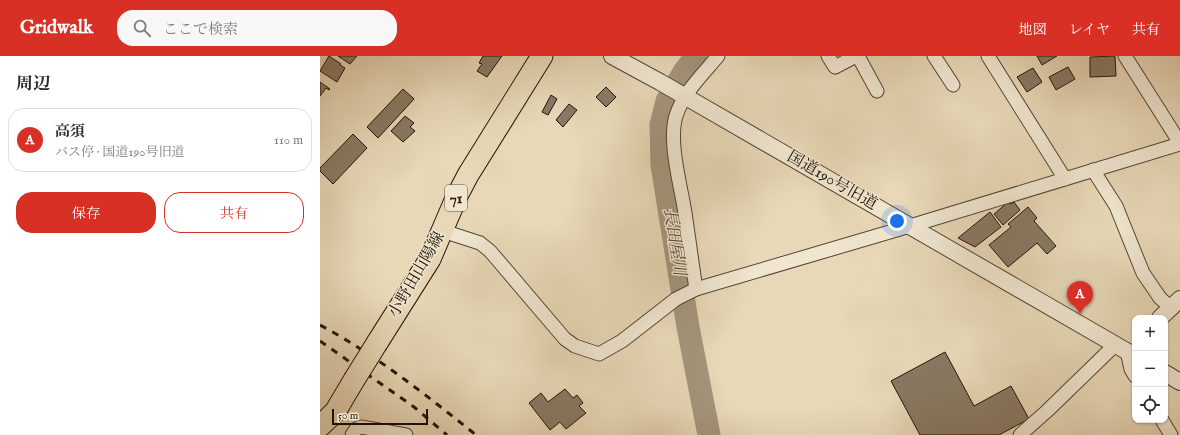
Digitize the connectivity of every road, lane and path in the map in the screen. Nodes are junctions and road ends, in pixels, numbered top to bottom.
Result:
1 (542, 56) edge
2 (612, 56) edge
3 (718, 56) edge
4 (828, 56) edge
5 (857, 56) edge
6 (934, 56) edge
7 (988, 56) edge
8 (1125, 56) edge
9 (953, 85) dead end
10 (877, 91) dead end
11 (683, 96) junction
12 (1180, 143) edge
13 (1093, 170) junction
14 (1065, 179) junction
15 (910, 226) junction
16 (443, 231) junction
17 (694, 290) junction
18 (1170, 308) edge
19 (1128, 349) edge
20 (1132, 371) edge
21 (1168, 376) edge
22 (1180, 382) edge
23 (1164, 423) edge
24 (320, 426) edge
25 (352, 435) edge
26 (406, 435) edge
27 (1020, 435) edge
28 (1171, 435) edge

1 - 16 main road, 小野田山陽線 / 71
2 - 11 street, 国道190号旧道
3 - 11 street
4 - 5 street
5 - 10 street
6 - 9 street
7 - 14 street
8 - 12 street
11 - 15 street, 国道190号旧道
11 - 17 street
12 - 13 street
13 - 14 street
13 - 18 street
14 - 15 street
15 - 17 street
15 - 19 street, 国道190号旧道
16 - 17 street
16 - 24 main road, 小野田山陽線 / 71, bridge
19 - 20 street
19 - 27 street
21 - 22 street
23 - 28 street
25 - 26 street

